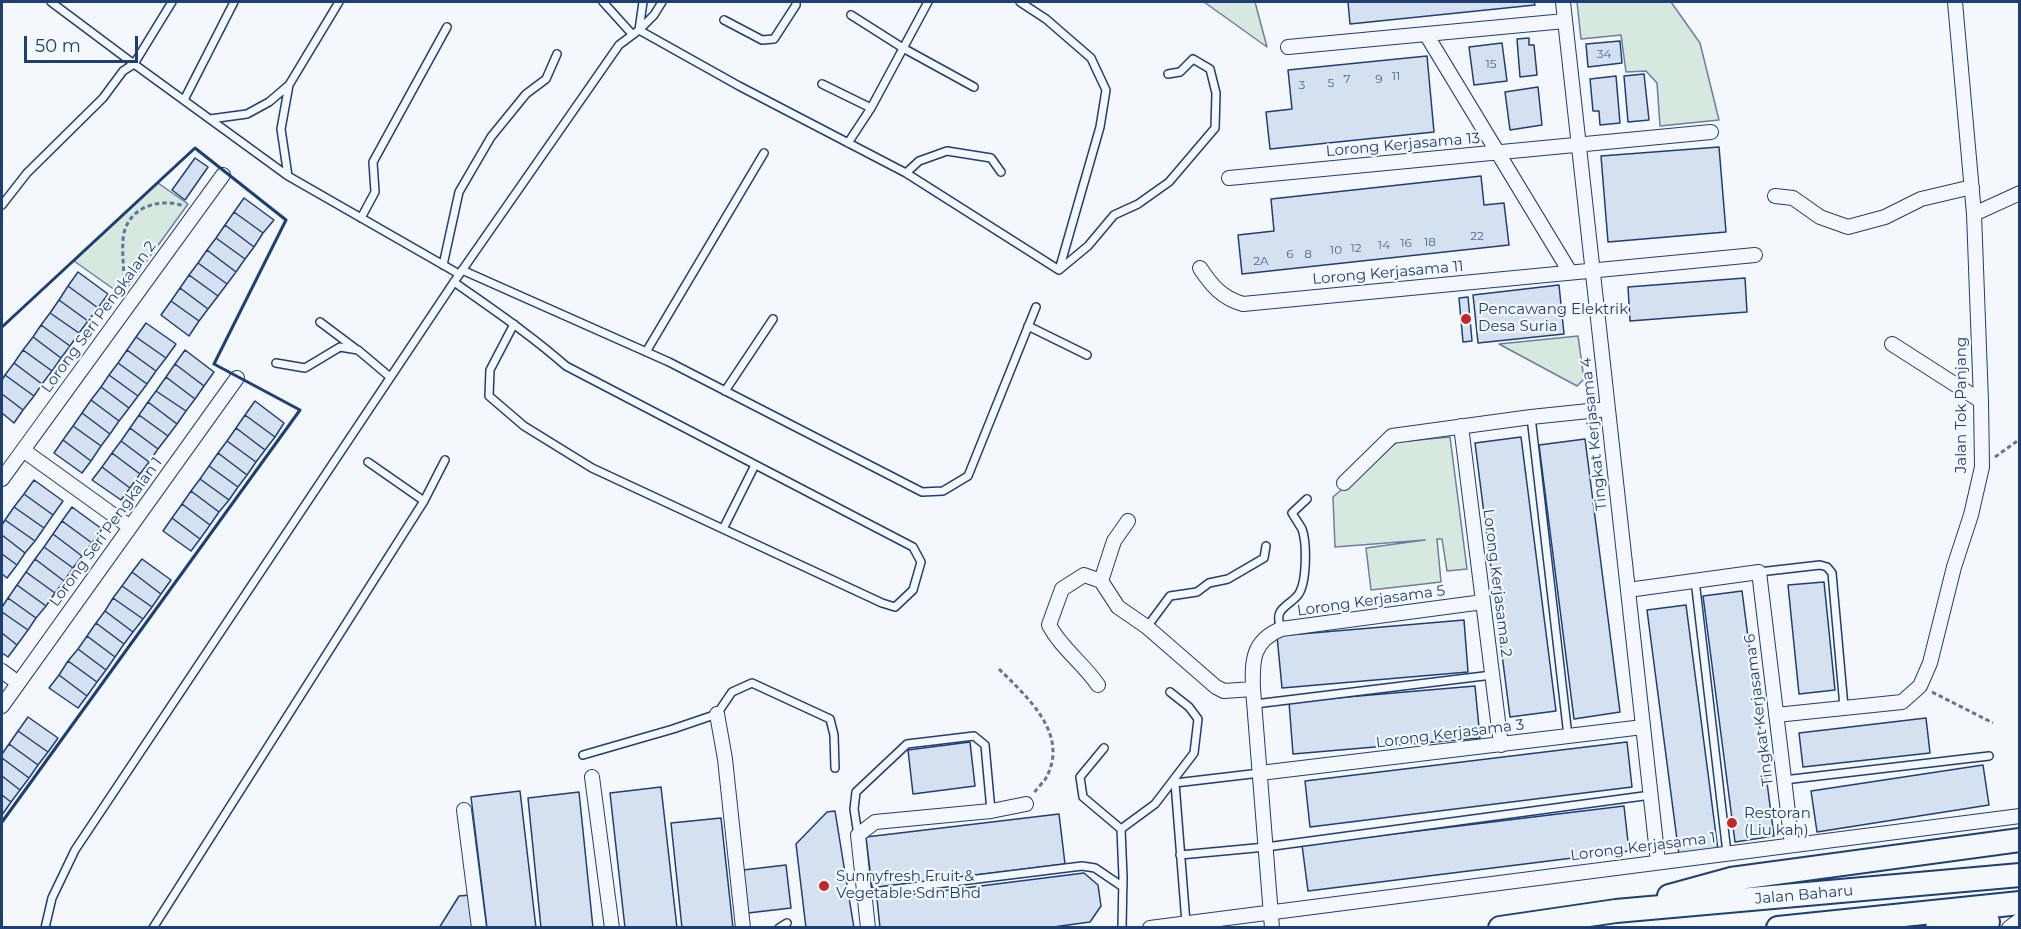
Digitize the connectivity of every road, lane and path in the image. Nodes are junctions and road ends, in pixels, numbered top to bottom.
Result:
1 (51, 2) edge
2 (172, 2) edge
3 (234, 2) edge
4 (339, 2) edge
5 (603, 2) edge
6 (643, 2) edge
7 (662, 2) edge
8 (796, 2) edge
9 (928, 2) edge
10 (1020, 2) edge
11 (1563, 2) edge
12 (1955, 2) edge
13 (851, 15) dead end
14 (724, 20) dead end
15 (1565, 21) junction
16 (447, 27) dead end
17 (639, 30) junction
18 (632, 34) junction
19 (1426, 34) junction
20 (1288, 47) dead end
21 (903, 48) junction
22 (557, 54) dead end
23 (134, 64) junction
24 (1168, 74) dead end
25 (822, 84) dead end
26 (289, 85) junction
27 (974, 87) dead end
28 (184, 100) junction
29 (871, 108) junction
30 (210, 119) junction
31 (1711, 132) dead end
32 (848, 143) junction
33 (1579, 145) junction
34 (764, 153) dead end
35 (1496, 153) junction
36 (1001, 172) dead end
37 (906, 173) junction
38 (223, 175) dead end
39 (288, 176) junction
40 (1229, 178) dead end
41 (1972, 187) junction
42 (2019, 193) edge
43 (1775, 196) dead end
44 (2, 205) edge
45 (197, 210) junction
46 (1974, 214) junction
47 (361, 218) junction
48 (1755, 255) dead end
49 (443, 265) junction
50 (1200, 268) dead end
51 (1059, 270) junction
52 (1593, 270) junction
53 (461, 272) junction
54 (1570, 273) junction
55 (454, 282) junction
56 (135, 296) junction
57 (1036, 307) dead end
58 (773, 319) dead end
59 (320, 322) dead end
60 (514, 324) junction
61 (1028, 326) junction
62 (1892, 344) dead end
63 (358, 350) junction
64 (646, 352) junction
65 (1087, 355) dead end
66 (276, 363) dead end
67 (390, 377) junction
68 (237, 378) dead end
69 (725, 391) junction
70 (1981, 401) junction
71 (1608, 409) junction
72 (1531, 417) junction
73 (1461, 426) junction
74 (2019, 439) edge
75 (23, 450) junction
76 (445, 460) dead end
77 (368, 462) dead end
78 (755, 465) junction
79 (1982, 466) junction
80 (2, 479) edge
81 (1344, 483) dead end
82 (1307, 499) dead end
83 (424, 501) junction
84 (1128, 521) dead end
85 (130, 527) junction
86 (723, 529) junction
87 (1266, 546) dead end
88 (1759, 572) junction
89 (1695, 580) junction
90 (1101, 581) junction
91 (1628, 590) junction
92 (1483, 602) junction
93 (1147, 627) junction
94 (1281, 629) junction
95 (999, 669) dead end
96 (2, 671) edge
97 (1492, 675) junction
98 (18, 683) junction
99 (1098, 685) dead end
100 (1920, 686) junction
101 (1253, 689) junction
102 (1170, 692) dead end
103 (1255, 704) junction
104 (2, 706) edge
105 (1844, 707) junction
106 (717, 714) junction
107 (1776, 715) junction
108 (1993, 723) dead end
109 (1643, 727) junction
110 (1568, 736) junction
111 (1501, 745) junction
112 (1104, 748) dead end
113 (582, 755) dead end
114 (1989, 756) dead end
115 (835, 768) dead end
116 (1260, 773) junction
117 (592, 777) dead end
118 (1784, 780) junction
119 (1651, 795) junction
120 (1026, 804) joint
121 (464, 810) dead end
122 (991, 811) junction
123 (2019, 816) edge
124 (1121, 829) junction
125 (858, 835) junction
126 (2019, 840) edge
127 (1792, 845) junction
128 (1266, 847) junction
129 (1727, 853) junction
130 (1180, 855) junction
131 (1658, 862) junction
132 (2019, 875) edge
133 (1123, 886) junction
134 (864, 892) junction
135 (2019, 903) edge
136 (1616, 911) junction
137 (1271, 912) junction
138 (2019, 919) edge
139 (787, 923) dead end
140 (1186, 923) junction
141 (45, 927) edge
142 (153, 927) edge
143 (479, 927) edge
144 (612, 927) edge
145 (743, 927) edge
146 (779, 927) edge
147 (868, 927) edge
148 (1122, 927) edge
149 (1150, 927) edge
150 (1272, 927) edge
151 (1500, 927) edge
152 (1778, 927) edge
153 (1937, 927) edge
154 (2009, 927) edge

1 - 23 lane
2 - 23 lane
3 - 28 lane
4 - 26 lane
5 - 18 lane
6 - 17 lane
7 - 17 lane
8 - 14 lane
9 - 21 lane
10 - 51 lane
11 - 15 street, Tingkat Kerjasama 4
12 - 41 street, Jalan Tok Panjang
13 - 21 lane
15 - 19 street
15 - 33 street, Tingkat Kerjasama 4
16 - 47 lane
17 - 18 lane
17 - 32 lane
18 - 53 lane
19 - 20 street
19 - 35 street
21 - 27 lane
21 - 29 lane
22 - 49 lane
23 - 28 lane
23 - 44 lane
24 - 51 lane
25 - 29 lane
26 - 30 lane
26 - 39 lane
28 - 30 lane
29 - 32 lane
30 - 39 lane
31 - 33 street, Lorong Kerjasama 13
32 - 37 lane
33 - 35 street, Lorong Kerjasama 13
33 - 52 street, Tingkat Kerjasama 4
34 - 64 lane
35 - 40 street, Lorong Kerjasama 13
35 - 54 street
36 - 37 lane
37 - 51 lane
38 - 45 street, Lorong Seri Pengkalan 2
39 - 47 lane
41 - 43 street
41 - 46 street, Jalan Tok Panjang
42 - 46 street
45 - 56 street, Lorong Seri Pengkalan 2
45 - 56 path
46 - 70 street, Jalan Tok Panjang
47 - 49 lane
48 - 52 street, Lorong Kerjasama 11
49 - 53 lane
50 - 54 street, Lorong Kerjasama 11
52 - 54 street, Lorong Kerjasama 11
52 - 71 street, Tingkat Kerjasama 4
53 - 55 lane
53 - 64 lane
55 - 60 lane
55 - 67 lane
56 - 75 street, Lorong Seri Pengkalan 2
57 - 61 lane
58 - 69 lane
59 - 63 lane
60 - 78 lane
60 - 86 lane
61 - 65 lane
61 - 69 lane
62 - 70 street
63 - 66 lane
63 - 67 lane
64 - 69 lane
67 - 141 lane
68 - 85 street, Lorong Seri Pengkalan 1
70 - 79 street, Jalan Tok Panjang
71 - 72 street
71 - 91 street, Tingkat Kerjasama 4
72 - 73 street
72 - 110 lane
73 - 81 street
73 - 92 street, Lorong Kerjasama 2
74 - 79 path
75 - 80 street, Lorong Seri Pengkalan 2
75 - 85 street
76 - 83 lane
77 - 83 lane
78 - 86 lane
78 - 86 lane
79 - 100 street, Jalan Tok Panjang
82 - 94 lane
83 - 142 lane
84 - 90 street
85 - 98 street, Lorong Seri Pengkalan 1
87 - 93 lane
88 - 89 street
88 - 105 lane
88 - 107 street, Tingkat Kerjasama 6
89 - 91 street
89 - 129 lane
90 - 93 street
90 - 99 street
91 - 109 street, Tingkat Kerjasama 4
92 - 94 street, Lorong Kerjasama 5
92 - 97 street, Lorong Kerjasama 2
93 - 101 street
94 - 101 street, Lorong Kerjasama 5
95 - 120 path
96 - 98 street
97 - 103 lane
97 - 111 street, Lorong Kerjasama 2
98 - 104 street, Lorong Seri Pengkalan 1
100 - 105 street
100 - 108 path
101 - 103 street
102 - 124 lane
103 - 116 street
105 - 107 street
106 - 113 lane
106 - 115 lane
106 - 145 street
107 - 118 street, Tingkat Kerjasama 6
109 - 110 street, Lorong Kerjasama 3
109 - 119 street, Tingkat Kerjasama 4
110 - 111 street, Lorong Kerjasama 3
111 - 116 street, Lorong Kerjasama 3
112 - 124 lane
114 - 118 lane
116 - 128 street
116 - 130 lane
117 - 144 street
118 - 127 street, Tingkat Kerjasama 6
119 - 128 lane
119 - 131 street, Tingkat Kerjasama 4
120 - 122 street
121 - 143 street
122 - 125 street
122 - 125 lane
123 - 127 street, Lorong Kerjasama 1
124 - 133 lane
125 - 134 street
126 - 136 highway
127 - 129 street, Lorong Kerjasama 1
128 - 130 lane
128 - 137 street
129 - 131 street, Lorong Kerjasama 1
130 - 140 lane
131 - 137 street, Lorong Kerjasama 1
132 - 136 highway, Jalan Baharu
133 - 134 lane
133 - 148 lane
134 - 147 street
135 - 152 highway, Jalan Baharu
136 - 151 highway, Jalan Baharu
137 - 140 street, Lorong Kerjasama 1
137 - 150 street
138 - 153 highway
138 - 154 street
139 - 146 lane
140 - 149 street, Lorong Kerjasama 1

